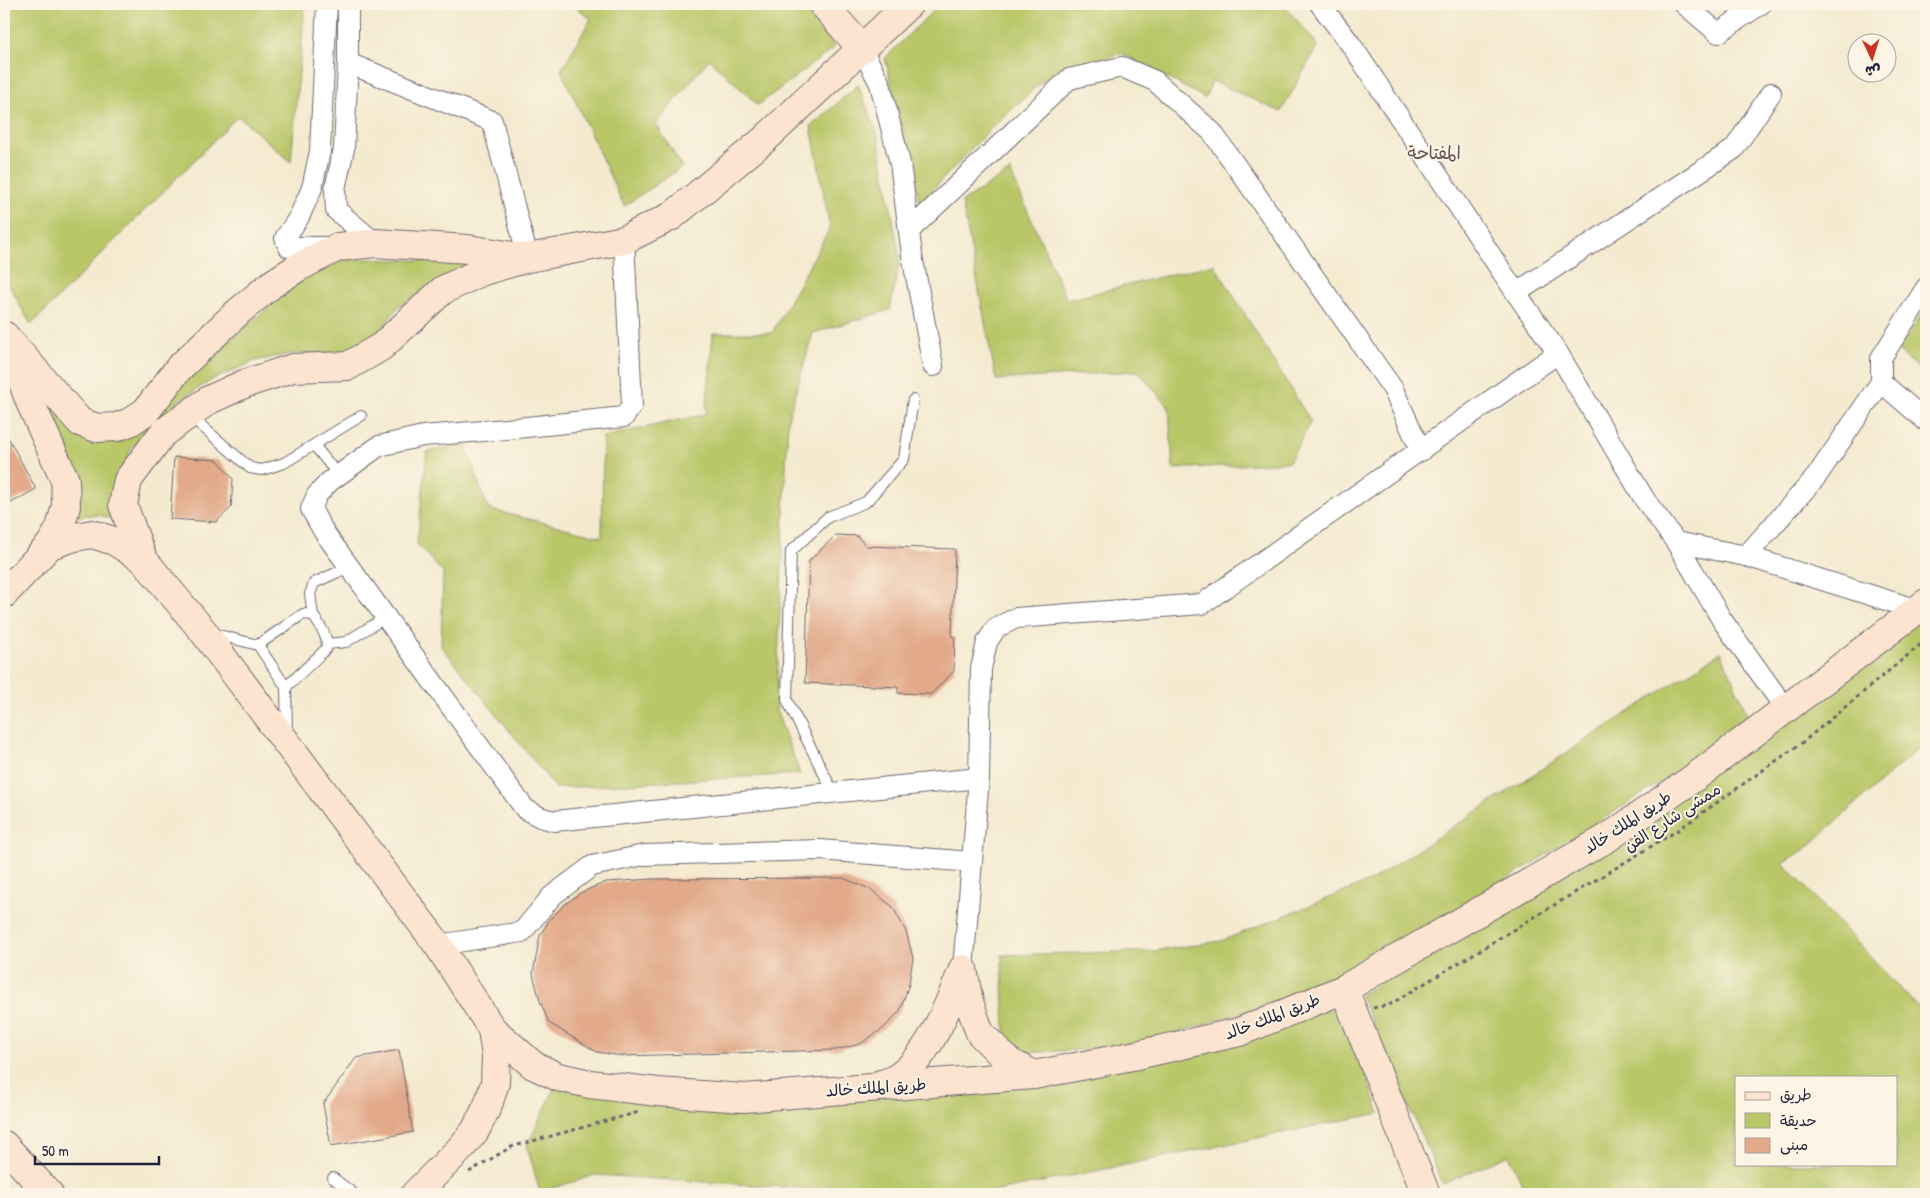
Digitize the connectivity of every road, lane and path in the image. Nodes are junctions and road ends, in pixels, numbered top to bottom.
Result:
1 (328, 4) edge
2 (348, 4) edge
3 (823, 4) edge
4 (909, 4) edge
5 (1320, 4) edge
6 (1684, 4) edge
7 (1761, 4) edge
8 (862, 49) junction
9 (348, 63) junction
10 (1771, 94) dead end
11 (909, 231) junction
12 (624, 240) junction
13 (375, 243) junction
14 (338, 247) junction
15 (528, 258) junction
16 (1926, 288) edge
17 (1516, 293) junction
18 (4, 335) edge
19 (1558, 354) junction
20 (933, 366) dead end
21 (1881, 382) junction
22 (913, 400) dead end
23 (189, 415) junction
24 (361, 416) dead end
25 (1926, 421) edge
26 (314, 445) junction
27 (1421, 451) junction
28 (338, 475) junction
29 (1676, 542) junction
30 (50, 545) junction
31 (1746, 556) junction
32 (143, 559) junction
33 (350, 567) junction
34 (4, 594) edge
35 (1922, 606) edge
36 (313, 615) junction
37 (386, 617) junction
38 (203, 631) junction
39 (1926, 640) edge
40 (328, 644) junction
41 (258, 645) junction
42 (286, 687) junction
43 (1786, 708) junction
44 (287, 742) junction
45 (979, 778) junction
46 (834, 794) junction
47 (972, 862) junction
48 (438, 946) junction
49 (963, 969) junction
50 (1344, 989) junction
51 (1389, 1005) dead end
52 (492, 1029) junction
53 (1034, 1075) junction
54 (836, 1090) junction
55 (4, 1145) edge
56 (333, 1178) dead end
57 (49, 1194) edge
58 (354, 1194) edge
59 (414, 1194) edge
60 (1426, 1194) edge

1 - 14 street
2 - 9 street
3 - 8 street
4 - 8 street
5 - 17 street
6 - 7 street
8 - 11 street
8 - 12 street
9 - 13 street
9 - 15 street
10 - 17 street
11 - 20 street
11 - 27 street
12 - 15 street
12 - 28 street
13 - 14 street
13 - 15 street
14 - 18 street
15 - 23 street
16 - 21 street
17 - 19 street
18 - 30 street
19 - 27 street
19 - 29 street
21 - 25 street
21 - 31 street
22 - 46 lane
23 - 26 lane
23 - 32 street
24 - 26 lane
26 - 28 lane
27 - 45 street
28 - 33 street
29 - 31 street
29 - 43 street
30 - 32 street
30 - 34 street
31 - 35 street
32 - 38 street
33 - 36 lane
33 - 37 street
35 - 43 street, طريق الملك خالد
36 - 40 lane
36 - 41 lane
37 - 40 lane
37 - 46 street
38 - 41 lane
38 - 44 street
39 - 51 path, ممشى شارع الفن
40 - 42 lane
41 - 42 lane
42 - 44 lane
43 - 50 street, طريق الملك خالد
44 - 48 street
45 - 46 street
45 - 47 street
47 - 48 street
47 - 49 street
48 - 52 street
49 - 53 street
49 - 54 street
50 - 53 street, طريق الملك خالد
50 - 60 street
52 - 54 street, طريق الملك خالد
52 - 59 street
53 - 54 street, طريق الملك خالد
55 - 57 street
56 - 58 lane

